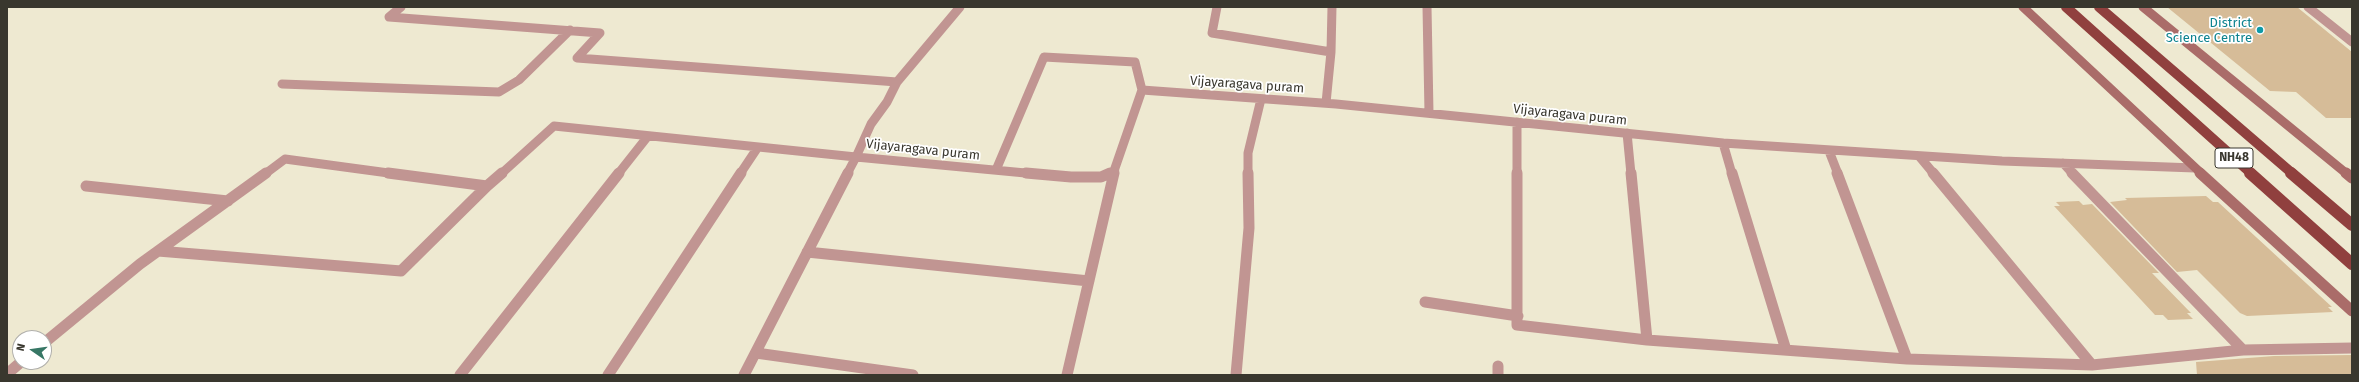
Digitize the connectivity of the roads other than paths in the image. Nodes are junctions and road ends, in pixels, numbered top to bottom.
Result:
1 (401, 7) edge
2 (960, 7) edge
3 (1217, 7) edge
4 (1332, 7) edge
5 (1427, 7) edge
6 (2023, 7) edge
7 (2066, 7) edge
8 (2099, 7) edge
9 (2144, 7) edge
10 (2308, 7) edge
11 (570, 30) junction
12 (2352, 42) edge
13 (1331, 52) junction
14 (897, 82) junction
15 (282, 84) dead end
16 (1142, 90) junction
17 (1261, 99) junction
18 (1326, 103) junction
19 (1429, 114) junction
20 (1517, 122) junction
21 (1627, 133) junction
22 (648, 136) junction
23 (1723, 144) junction
24 (758, 147) junction
25 (1829, 151) junction
26 (1919, 156) junction
27 (856, 157) junction
28 (2063, 163) junction
29 (1115, 168) junction
30 (2195, 168) junction
31 (996, 170) junction
32 (2352, 178) edge
33 (86, 186) dead end
34 (487, 186) junction
35 (228, 201) junction
36 (2352, 225) edge
37 (158, 251) junction
38 (807, 252) junction
39 (2352, 264) edge
40 (1088, 281) junction
41 (1425, 302) dead end
42 (2352, 311) edge
43 (1518, 316) junction
44 (52, 337) edge
45 (1647, 340) junction
46 (2352, 348) edge
47 (1786, 350) junction
48 (2243, 350) junction
49 (756, 353) junction
50 (1907, 359) junction
51 (2092, 365) junction
52 (460, 375) edge
53 (608, 375) edge
54 (744, 375) edge
55 (913, 375) edge
56 (1067, 375) edge
57 (1236, 375) edge

1 - 11 street
2 - 14 street
3 - 13 street
4 - 13 street
5 - 19 street
6 - 30 main road
7 - 39 highway, NH48
8 - 36 highway, NH48
9 - 32 main road
10 - 12 street
11 - 14 street
11 - 15 street
13 - 18 street
14 - 27 street
16 - 17 street, Vijayaragava puram
16 - 29 street
16 - 31 street
17 - 18 street, Vijayaragava puram
17 - 57 street
18 - 19 street, Vijayaragava puram
19 - 20 street, Vijayaragava puram
20 - 21 street, Vijayaragava puram
20 - 43 street
21 - 23 street, Vijayaragava puram
21 - 45 street
22 - 24 street
22 - 34 street
22 - 52 street
23 - 25 street, Vijayaragava puram
23 - 47 street
24 - 27 street
24 - 53 street
25 - 26 street, Vijayaragava puram
25 - 50 street
26 - 28 street, Vijayaragava puram
26 - 51 street
27 - 31 street, Vijayaragava puram
27 - 38 street, Vijayaragava puram
28 - 30 street, Vijayaragava puram
28 - 48 street
29 - 31 street, Vijayaragava puram
29 - 40 street
30 - 42 main road
33 - 35 street
34 - 35 street
34 - 37 street
35 - 37 street
37 - 44 street
38 - 40 street
38 - 49 street, Vijayaragava puram
40 - 56 street
41 - 43 street
43 - 45 street
45 - 47 street
46 - 48 street
47 - 50 street
48 - 51 street
49 - 54 street, Vijayaragava puram
49 - 55 street
50 - 51 street

